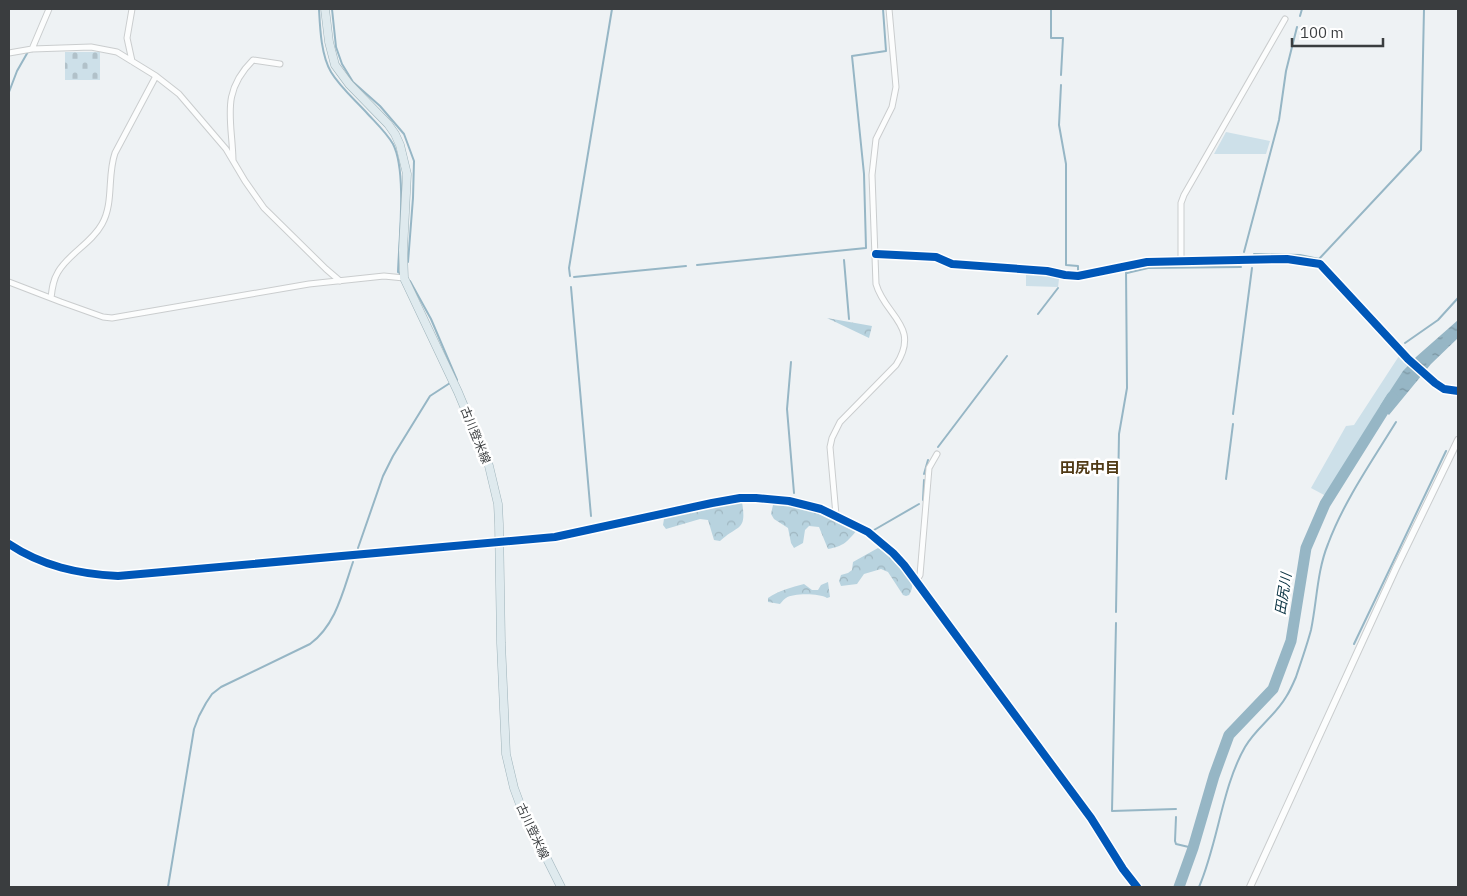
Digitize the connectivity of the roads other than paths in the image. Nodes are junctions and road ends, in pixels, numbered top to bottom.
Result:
1 (49, 9) edge
2 (132, 9) edge
3 (325, 9) edge
4 (889, 9) edge
5 (1285, 19) dead end
6 (29, 49) junction
7 (9, 54) edge
8 (132, 61) junction
9 (280, 64) dead end
10 (156, 76) junction
11 (233, 160) junction
12 (876, 254) junction
13 (1181, 262) junction
14 (404, 278) junction
15 (340, 281) junction
16 (9, 282) edge
17 (51, 298) junction
18 (1458, 390) edge
19 (1458, 440) edge
20 (937, 454) dead end
21 (836, 516) junction
22 (500, 542) junction
23 (9, 544) edge
24 (916, 580) junction
25 (560, 887) edge
26 (1137, 887) edge
27 (1250, 887) edge

1 - 6 street
2 - 8 street
3 - 14 main road, 古川登米線
4 - 12 street
5 - 13 street
6 - 7 street
6 - 8 street
8 - 10 street
9 - 11 street
10 - 11 street
10 - 17 street
11 - 15 street
12 - 13 street
12 - 21 street
13 - 18 street
14 - 15 street
14 - 22 main road, 古川登米線
15 - 17 street
16 - 17 street
19 - 27 street
20 - 24 street
21 - 22 street
21 - 24 street
22 - 23 street
22 - 25 main road, 古川登米線
24 - 26 street

